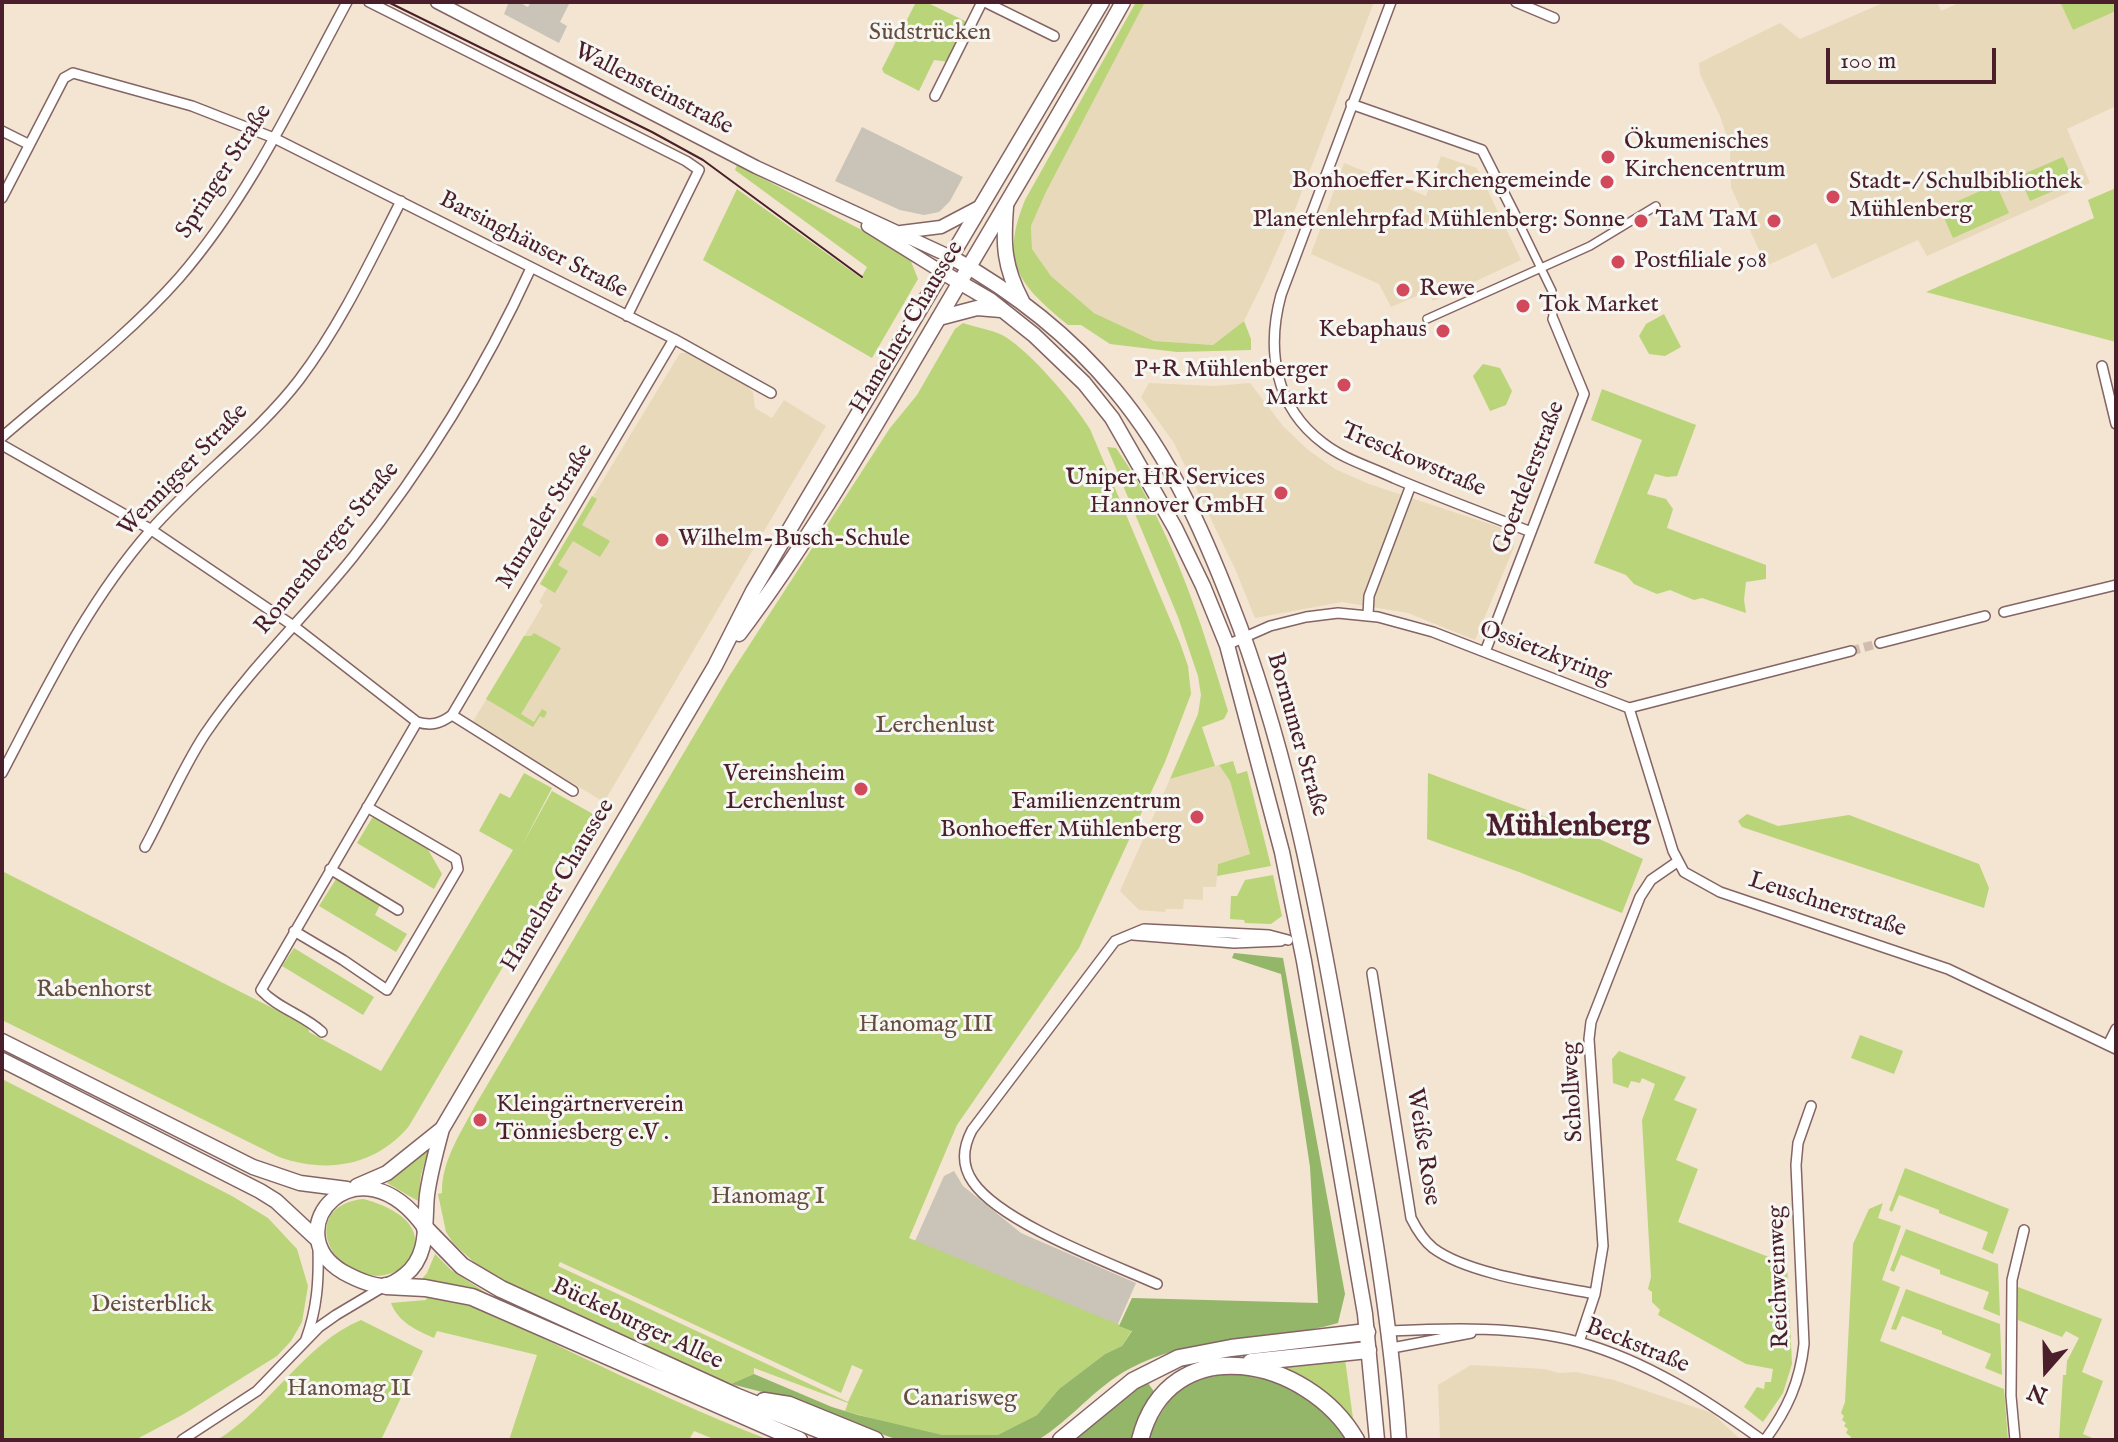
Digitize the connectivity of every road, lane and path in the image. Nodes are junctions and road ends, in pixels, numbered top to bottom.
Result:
1 (347, 2) edge
2 (369, 2) edge
3 (437, 2) edge
4 (983, 2) edge
5 (1102, 2) edge
6 (1123, 2) edge
7 (1391, 2) edge
8 (1516, 2) edge
9 (1554, 18) dead end
10 (1054, 36) dead end
11 (935, 96) dead end
12 (1351, 104) junction
13 (2, 131) edge
14 (274, 138) junction
15 (28, 144) junction
16 (2, 198) edge
17 (401, 201) junction
18 (982, 205) junction
19 (1656, 206) dead end
20 (1006, 207) junction
21 (853, 214) junction
22 (1517, 219) joint
23 (898, 232) junction
24 (951, 257) junction
25 (531, 268) junction
26 (969, 268) junction
27 (1540, 268) junction
28 (942, 272) junction
29 (961, 282) junction
30 (1024, 305) junction
31 (1006, 311) junction
32 (627, 316) junction
33 (939, 318) junction
34 (1427, 319) dead end
35 (1553, 319) joint
36 (674, 339) junction
37 (2102, 366) dead end
38 (771, 393) dead end
39 (2116, 424) edge
40 (2, 437) edge
41 (2, 445) edge
42 (1411, 485) junction
43 (150, 529) junction
44 (1531, 532) junction
45 (2116, 585) edge
46 (2004, 612) dead end
47 (1368, 615) junction
48 (1985, 616) dead end
49 (295, 627) junction
50 (1244, 638) junction
51 (1880, 643) tunnel mouth
52 (1227, 645) junction
53 (1851, 651) tunnel mouth
54 (1485, 652) junction
55 (715, 666) junction
56 (1629, 708) junction
57 (452, 715) junction
58 (417, 722) junction
59 (2, 773) edge
60 (573, 791) dead end
61 (367, 807) junction
62 (145, 847) dead end
63 (1677, 862) junction
64 (330, 869) junction
65 (398, 910) dead end
66 (294, 931) junction
67 (1323, 934) junction
68 (1294, 939) junction
69 (1372, 973) dead end
70 (2116, 1029) edge
71 (322, 1032) dead end
72 (2, 1041) edge
73 (2112, 1047) edge
74 (2, 1060) edge
75 (1811, 1106) dead end
76 (442, 1129) junction
77 (350, 1189) junction
78 (425, 1228) junction
79 (2024, 1230) dead end
80 (318, 1240) junction
81 (1157, 1284) dead end
82 (386, 1286) junction
83 (1595, 1294) junction
84 (1389, 1331) junction
85 (1481, 1331) junction
86 (1367, 1332) junction
87 (1579, 1342) junction
88 (304, 1343) junction
89 (1392, 1348) junction
90 (1368, 1350) junction
91 (1213, 1366) junction
92 (735, 1396) junction
93 (182, 1440) edge
94 (799, 1440) edge
95 (845, 1440) edge
96 (875, 1440) edge
97 (1061, 1440) edge
98 (1140, 1440) edge
99 (1356, 1440) edge
100 (1377, 1440) edge
101 (1399, 1440) edge
102 (1763, 1440) edge
103 (2015, 1440) edge

1 - 14 street, Springer Straße
2 - 32 street
3 - 21 street, Wallensteinstraße
4 - 10 street
4 - 11 street
5 - 18 main road, Hamelner Chaussee
6 - 20 main road, Hamelner Chaussee
7 - 12 street, Tresckowstraße
8 - 9 street
12 - 22 street
12 - 42 street, Tresckowstraße
13 - 15 street
14 - 15 street, Barsinghäuser Straße
14 - 17 street, Barsinghäuser Straße
14 - 40 street, Springer Straße
15 - 16 street
17 - 25 street, Barsinghäuser Straße
17 - 43 street, Wennigser Straße
18 - 23 street
18 - 24 main road, Hamelner Chaussee
19 - 27 street
20 - 26 main road, Hamelner Chaussee
20 - 30 main road
21 - 23 street, Wallensteinstraße
21 - 28 street, Wallensteinstraße
22 - 27 street
23 - 24 street, Wallensteinstraße
24 - 26 main road, Bornumer Straße
24 - 28 main road, Hamelner Chaussee
25 - 32 street, Barsinghäuser Straße
25 - 49 street, Ronnenberger Straße
26 - 29 main road, Hamelner Chaussee
26 - 30 main road, Bornumer Straße
27 - 34 street
27 - 35 street
28 - 29 main road, Bornumer Straße
28 - 55 main road, Hamelner Chaussee
29 - 31 main road, Bornumer Straße
29 - 33 main road, Hamelner Chaussee
30 - 50 main road, Bornumer Straße
31 - 33 main road
31 - 52 main road, Bornumer Straße
32 - 36 street, Barsinghäuser Straße
33 - 55 main road, Hamelner Chaussee
35 - 44 street, Goerdelerstraße
36 - 38 street, Barsinghäuser Straße
36 - 57 street, Munzeler Straße
37 - 39 street
41 - 43 street
42 - 44 street, Tresckowstraße
42 - 47 street
43 - 49 street
43 - 59 street, Wennigser Straße
44 - 54 street, Goerdelerstraße
45 - 46 street
47 - 50 street, Ossietzkyring
47 - 54 street, Ossietzkyring
48 - 51 street
49 - 58 street
49 - 62 street, Ronnenberger Straße
50 - 52 street, Ossietzkyring
50 - 67 main road, Bornumer Straße
52 - 68 main road, Bornumer Straße
53 - 56 street, Ossietzkyring
54 - 56 street, Ossietzkyring
55 - 76 main road, Hamelner Chaussee
56 - 63 street
57 - 58 street
57 - 60 street
58 - 61 street
61 - 64 street
61 - 66 street
63 - 73 street, Leuschnerstraße
63 - 83 street, Schollweg
64 - 65 street
64 - 66 street
66 - 71 street
67 - 68 street
67 - 84 main road, Bornumer Straße
68 - 81 street
68 - 86 main road, Bornumer Straße
69 - 83 street, Weiße Rose
70 - 73 street
72 - 77 main road
74 - 80 main road
75 - 102 street, Reichweinweg
76 - 77 main road, Hamelner Chaussee
76 - 78 main road, Hamelner Chaussee
77 - 78 main road
77 - 80 main road
78 - 82 main road
78 - 92 highway, Bückeburger Allee
79 - 103 street
80 - 82 main road
80 - 88 street
82 - 88 street
82 - 94 highway, Bückeburger Allee
83 - 87 street, Schollweg
84 - 85 street, Beckstraße
84 - 86 main road
84 - 89 main road, Bornumer Straße
85 - 87 street, Beckstraße
85 - 89 street, Beckstraße
86 - 90 main road, Bornumer Straße
86 - 97 highway
87 - 102 street, Beckstraße
88 - 93 street
89 - 90 main road
89 - 101 main road, Bornumer Straße
90 - 91 highway
90 - 100 main road, Bornumer Straße
91 - 98 highway
91 - 99 highway
92 - 95 highway, Bückeburger Allee
92 - 96 highway

